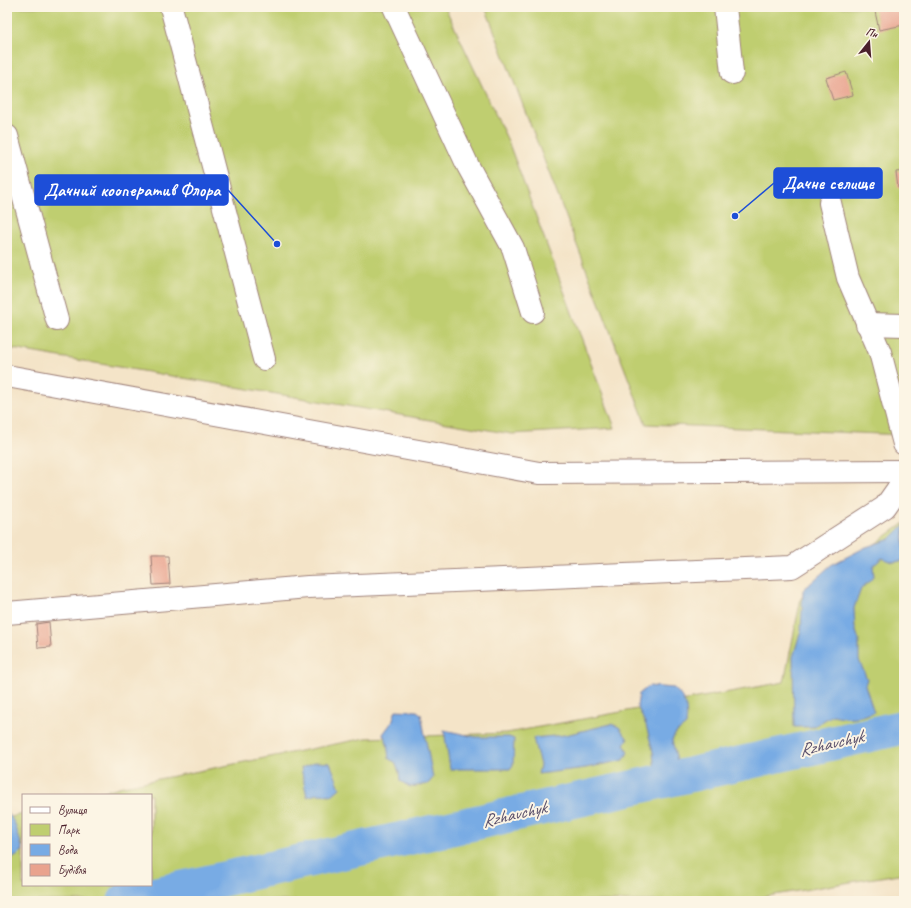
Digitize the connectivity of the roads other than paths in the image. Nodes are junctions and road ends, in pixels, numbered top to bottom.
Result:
1 (171, 7) edge
2 (394, 7) edge
3 (725, 7) edge
4 (732, 73) dead end
5 (7, 136) edge
6 (830, 203) dead end
7 (533, 312) dead end
8 (57, 320) dead end
9 (867, 324) junction
10 (904, 325) edge
11 (264, 359) dead end
12 (7, 376) edge
13 (904, 444) edge
14 (904, 471) edge
15 (904, 480) edge
16 (7, 613) edge

1 - 11 street
2 - 7 street
3 - 4 street
5 - 8 street
6 - 9 street
9 - 10 street
9 - 13 street
12 - 14 street
15 - 16 street

